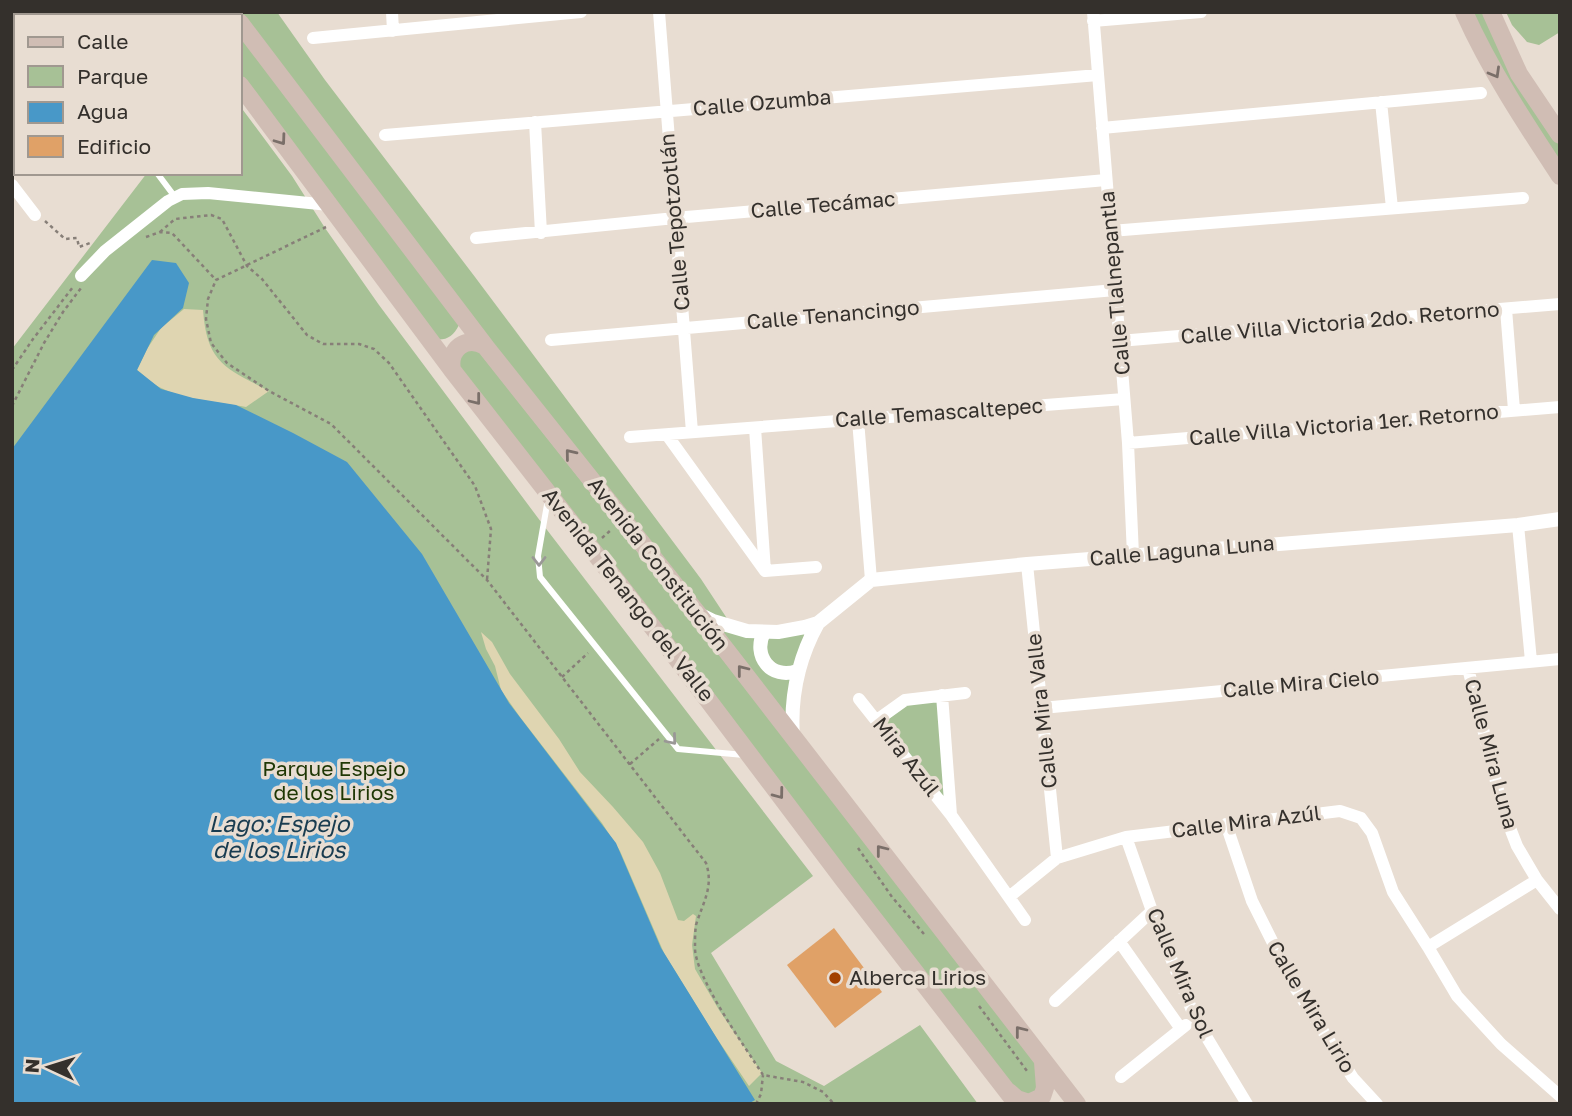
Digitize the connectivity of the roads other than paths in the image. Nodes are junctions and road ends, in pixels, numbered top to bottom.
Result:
1 (392, 12) edge
2 (581, 12) edge
3 (659, 12) edge
4 (1202, 12) edge
5 (1464, 12) edge
6 (1491, 12) edge
7 (1093, 17) edge
8 (242, 26) edge
9 (393, 30) junction
10 (313, 38) dead end
11 (1098, 75) junction
12 (242, 88) edge
13 (1481, 93) dead end
14 (1381, 103) junction
15 (666, 111) junction
16 (535, 122) junction
17 (1102, 128) junction
18 (385, 135) dead end
19 (1560, 135) edge
20 (158, 175) edge
21 (1560, 176) edge
22 (1106, 180) junction
23 (12, 185) edge
24 (175, 197) junction
25 (1522, 198) dead end
26 (1392, 208) junction
27 (334, 211) junction
28 (35, 215) road end
29 (675, 218) junction
30 (1111, 231) junction
31 (541, 233) junction
32 (475, 238) dead end
33 (84, 277) road end
34 (1115, 290) junction
35 (1560, 304) edge
36 (1506, 309) junction
37 (459, 312) junction
38 (684, 328) junction
39 (428, 338) junction
40 (551, 340) dead end
41 (1119, 341) junction
42 (485, 346) junction
43 (452, 370) junction
44 (1124, 399) junction
45 (1560, 407) edge
46 (1514, 410) junction
47 (858, 420) junction
48 (755, 428) junction
49 (692, 432) junction
50 (667, 435) junction
51 (630, 437) dead end
52 (1128, 443) junction
53 (549, 493) junction
54 (1560, 519) edge
55 (1518, 525) junction
56 (1133, 555) junction
57 (1027, 564) junction
58 (816, 567) dead end
59 (765, 571) junction
60 (872, 580) junction
61 (698, 614) junction
62 (818, 623) junction
63 (764, 632) junction
64 (1560, 659) edge
65 (1531, 661) junction
66 (1468, 668) junction
67 (797, 671) junction
68 (965, 693) dead end
69 (942, 695) junction
70 (859, 699) dead end
71 (1042, 708) junction
72 (877, 720) junction
73 (793, 737) junction
74 (750, 755) junction
75 (951, 816) junction
76 (1226, 824) junction
77 (1126, 837) junction
78 (1058, 858) junction
79 (1537, 880) junction
80 (1009, 897) junction
81 (1560, 909) edge
82 (1152, 911) junction
83 (1025, 920) dead end
84 (1119, 941) junction
85 (1428, 947) junction
86 (1055, 1001) dead end
87 (1195, 1018) junction
88 (1181, 1029) junction
89 (1042, 1060) junction
90 (1121, 1077) dead end
91 (1560, 1096) edge
92 (1011, 1097) edge
93 (1077, 1104) edge
94 (1247, 1104) edge
95 (1377, 1104) edge

1 - 9 street
2 - 9 street
3 - 15 street, Calle Tepotzotlán
4 - 7 street
5 -> 21 main road
6 - 19 main road
7 - 11 street, Calle Tlalnepantla
8 - 37 main road, Avenida Constitución
9 - 10 street
11 - 15 street, Calle Ozumba
11 - 17 street, Calle Tlalnepantla
12 -> 27 main road, Avenida Tenango del Valle
13 - 14 street
14 - 17 street
14 - 26 street
15 - 16 street, Calle Ozumba
15 - 29 street, Calle Tepotzotlán
16 - 18 street, Calle Ozumba
16 - 31 street
17 - 22 street, Calle Tlalnepantla
20 - 24 lane
22 - 29 street, Calle Tecámac
22 - 30 street, Calle Tlalnepantla
23 - 28 street
24 - 27 street
24 - 33 street
25 - 26 street
26 - 30 street
27 - 39 main road, Avenida Tenango del Valle
29 - 31 street, Calle Tecámac
29 - 38 street, Calle Tepotzotlán
30 - 34 street, Calle Tlalnepantla
31 - 32 street, Calle Tecámac
34 - 38 street, Calle Tenancingo
34 - 41 street, Calle Tlalnepantla
35 - 36 street, Calle Villa Victoria 2do. Retorno
36 - 41 street, Calle Villa Victoria 2do. Retorno
36 - 46 street
37 - 39 main road
37 - 42 main road, Avenida Constitución
38 - 40 street, Calle Tenancingo
38 - 49 street, Calle Tepotzotlán
39 - 43 main road, Avenida Tenango del Valle
41 - 44 street, Calle Tlalnepantla
42 - 43 main road
61 -> 42 main road, Avenida Constitución
43 -> 53 main road, Avenida Tenango del Valle
44 - 47 street, Calle Temascaltepec
44 - 52 street, Calle Tlalnepantla
45 - 46 street, Calle Villa Victoria 1er. Retorno
46 - 52 street, Calle Villa Victoria 1er. Retorno
47 - 48 street, Calle Temascaltepec
47 - 60 street
48 - 49 street, Calle Temascaltepec
48 - 59 street
49 - 50 street, Calle Temascaltepec
50 - 51 street, Calle Temascaltepec
50 - 59 street
52 - 56 street, Calle Tlalnepantla
53 - 74 main road, Avenida Tenango del Valle
53 -> 74 lane
54 - 55 street, Calle Laguna Luna
55 - 56 street, Calle Laguna Luna
55 - 65 street
56 - 57 street, Calle Laguna Luna
57 - 60 street, Calle Laguna Luna
57 - 71 street, Calle Mira Valle
58 - 59 street
60 - 62 street
61 - 63 street
73 -> 61 main road, Avenida Constitución
62 - 63 street
62 - 67 street
63 - 67 street
64 - 65 street, Calle Mira Cielo
65 - 66 street, Calle Mira Cielo
66 - 71 street, Calle Mira Cielo
66 - 79 street, Calle Mira Luna
67 - 73 street
68 - 69 street
69 - 72 street
69 - 75 street, Mira Azúl
70 - 72 street, Mira Azúl
71 - 78 street, Calle Mira Valle
72 - 75 street, Mira Azúl
89 -> 73 main road, Avenida Constitución
74 -> 92 main road, Avenida Tenango del Valle
75 - 80 street, Mira Azúl
76 - 77 street, Calle Mira Azúl
76 - 85 street, Calle Mira Azúl
76 - 95 street, Calle Mira Lirio
77 - 78 street, Calle Mira Azúl
77 - 82 street, Calle Mira Sol
78 - 80 street, Calle Mira Azúl
79 - 81 street, Calle Mira Luna
79 - 85 street
80 - 83 street, Mira Azúl
82 - 84 street
82 - 87 street, Calle Mira Sol
84 - 86 street
84 - 88 street
85 - 91 street, Calle Mira Azúl
87 - 88 street
87 - 94 street, Calle Mira Sol
88 - 90 street
89 - 92 main road
89 - 93 main road, Avenida Constitución

